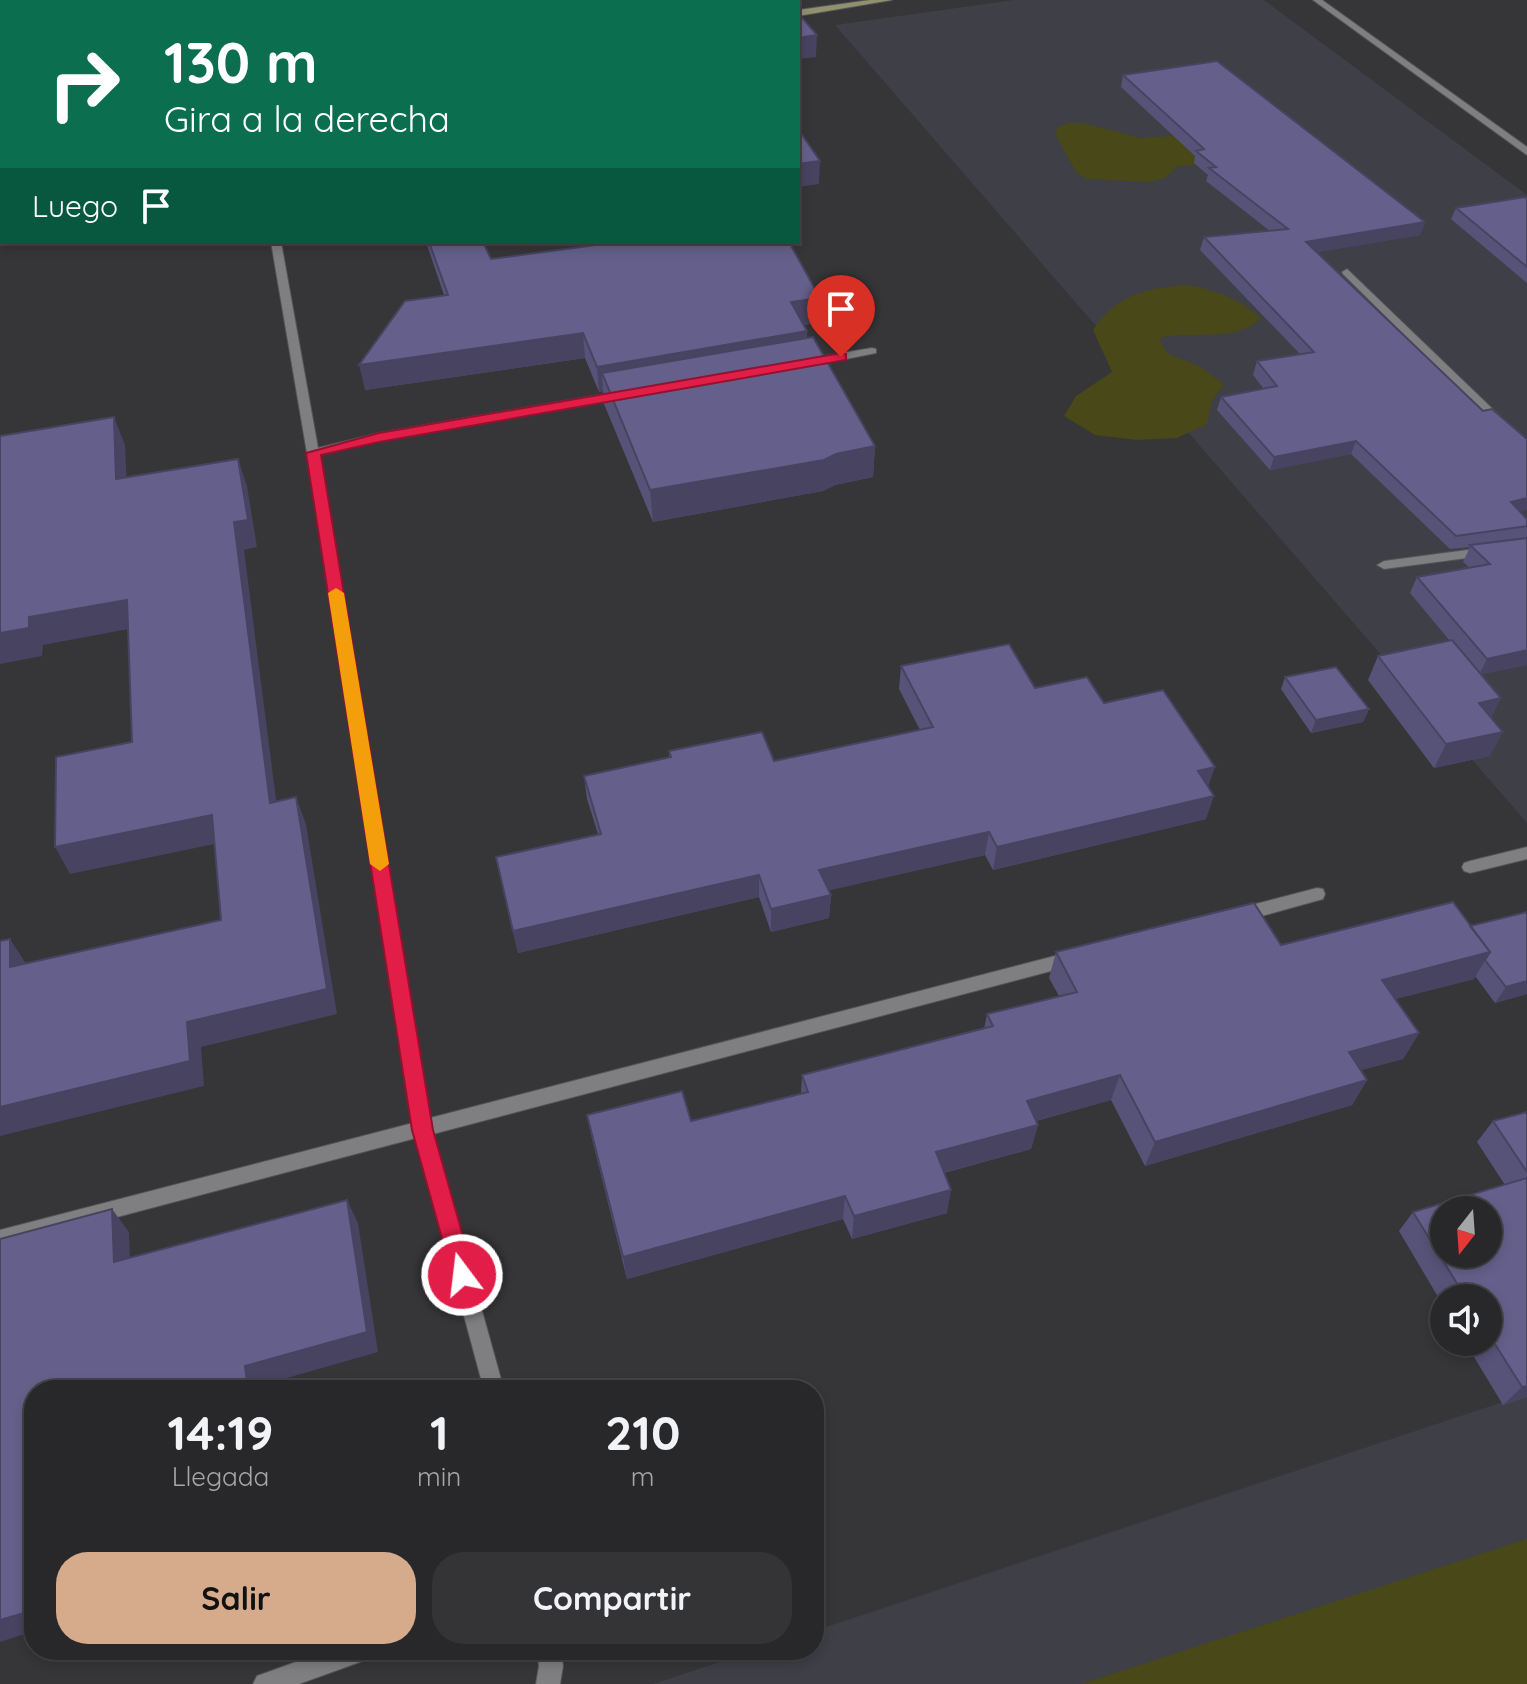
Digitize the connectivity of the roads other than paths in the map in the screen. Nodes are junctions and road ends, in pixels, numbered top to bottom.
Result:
1 (888, 0) edge
2 (1317, 0) edge
3 (800, 13) edge
4 (1527, 152) edge
5 (276, 244) edge
6 (1347, 272) dead end
7 (872, 351) dead end
8 (795, 365) edge
9 (641, 392) edge
10 (1527, 449) edge
11 (313, 453) junction
12 (1527, 546) edge
13 (1384, 565) dead end
14 (1527, 853) edge
15 (1470, 867) dead end
16 (1317, 894) dead end
17 (1224, 919) edge
18 (1085, 955) edge
19 (423, 1130) junction
20 (0, 1239) edge
21 (491, 1380) edge
22 (334, 1660) edge
23 (549, 1660) edge
24 (265, 1684) edge
25 (548, 1684) edge

1 - 3 main road
2 - 4 street
5 - 11 street
6 - 10 street
7 - 8 street
9 - 11 street
11 - 19 street
12 - 13 street
14 - 15 street
16 - 17 street
18 - 19 street
19 - 20 street
19 - 21 street
22 - 24 street
23 - 25 street

